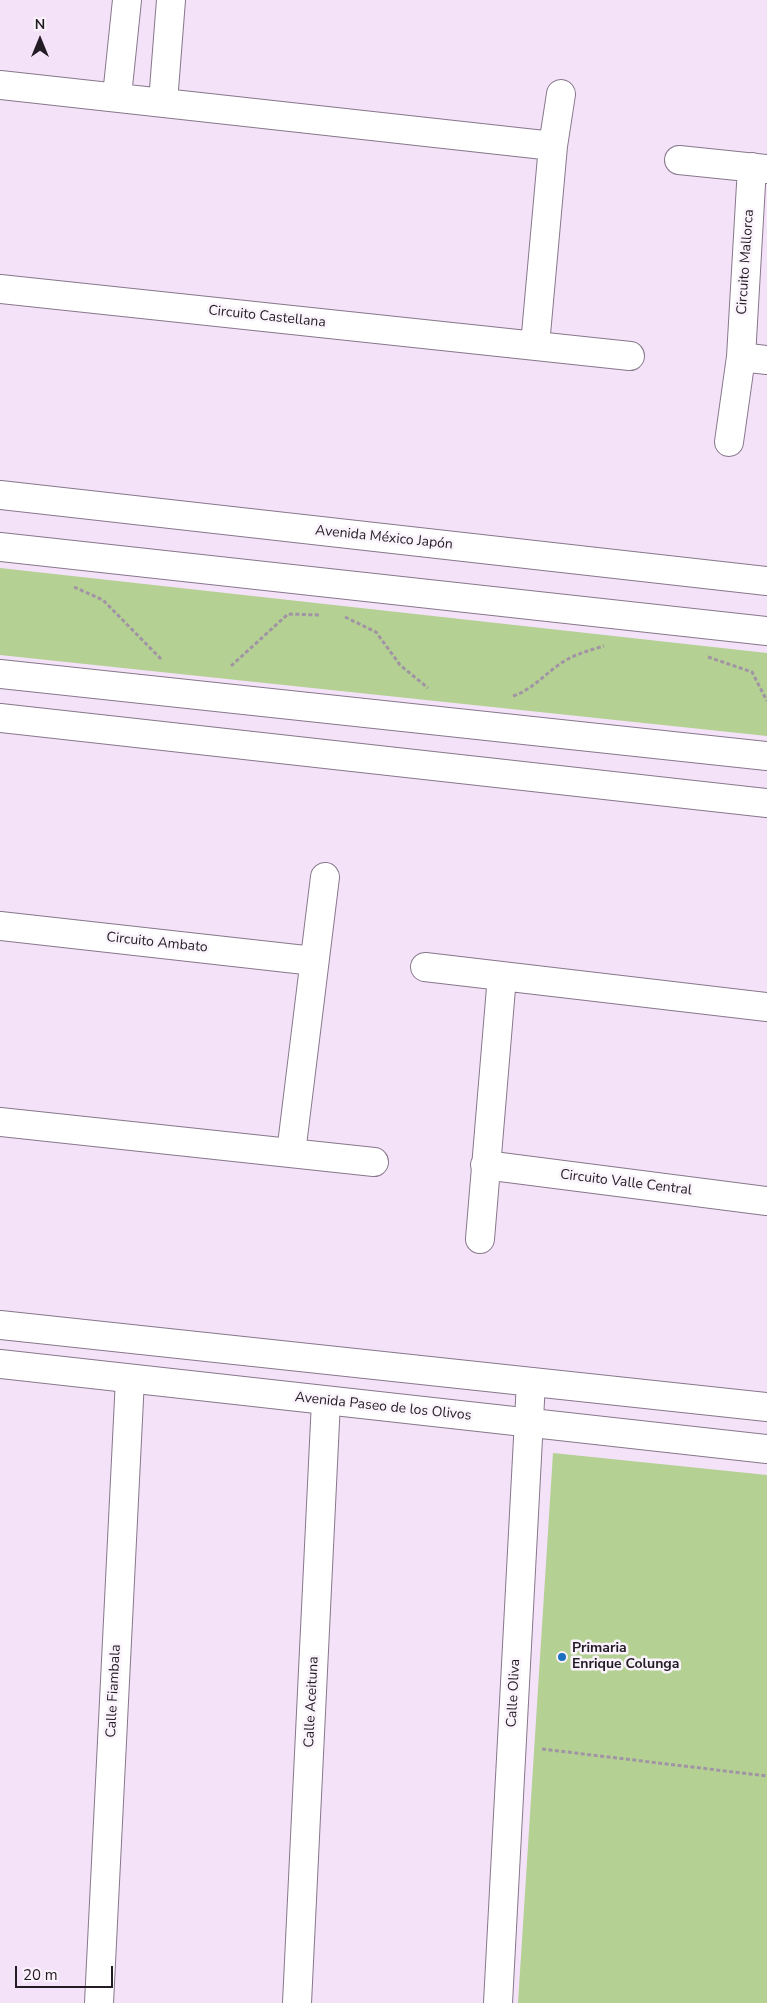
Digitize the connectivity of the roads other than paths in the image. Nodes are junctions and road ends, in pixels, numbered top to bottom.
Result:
1 (127, 0) edge
2 (171, 0) edge
3 (0, 84) edge
4 (561, 94) dead end
5 (117, 96) junction
6 (163, 102) junction
7 (553, 146) junction
8 (679, 160) dead end
9 (760, 168) edge
10 (0, 289) edge
11 (535, 345) junction
12 (630, 356) dead end
13 (740, 357) junction
14 (767, 360) edge
15 (729, 442) dead end
16 (0, 495) edge
17 (0, 548) edge
18 (767, 581) edge
19 (767, 630) edge
20 (0, 674) edge
21 (0, 718) edge
22 (767, 756) edge
23 (767, 803) edge
24 (325, 877) dead end
25 (0, 926) edge
26 (314, 961) junction
27 (425, 967) dead end
28 (502, 976) junction
29 (767, 1007) edge
30 (0, 1122) edge
31 (291, 1153) junction
32 (374, 1162) dead end
33 (485, 1165) junction
34 (767, 1201) edge
35 (480, 1239) dead end
36 (0, 1325) edge
37 (0, 1364) edge
38 (130, 1379) junction
39 (531, 1382) junction
40 (326, 1401) junction
41 (767, 1408) edge
42 (528, 1423) junction
43 (767, 1449) edge
44 (99, 2003) edge
45 (297, 2003) edge
46 (498, 2003) edge

1 - 5 street
2 - 6 street
3 - 5 street
4 - 7 street
5 - 6 street
6 - 7 street
7 - 11 street
8 - 9 street, Circuito Mallorca
9 - 13 street, Circuito Mallorca
10 - 11 street, Circuito Castellana
11 - 12 street, Circuito Castellana
13 - 14 street
13 - 15 street, Circuito Mallorca
16 - 18 street, Avenida México Japón
17 - 19 street
20 - 22 street
21 - 23 street
24 - 26 street
25 - 26 street, Circuito Ambato
26 - 31 street
27 - 28 street
28 - 29 street
28 - 33 street
30 - 31 street
31 - 32 street
33 - 34 street, Circuito Valle Central
33 - 35 street
36 - 39 street
37 - 38 street, Avenida Paseo de los Olivos
38 - 40 street, Avenida Paseo de los Olivos
38 - 44 street, Calle Fiambala
39 - 41 street
39 - 42 street, Calle Oliva
40 - 42 street, Avenida Paseo de los Olivos
40 - 45 street, Calle Aceituna
42 - 43 street, Avenida Paseo de los Olivos
42 - 46 street, Calle Oliva

